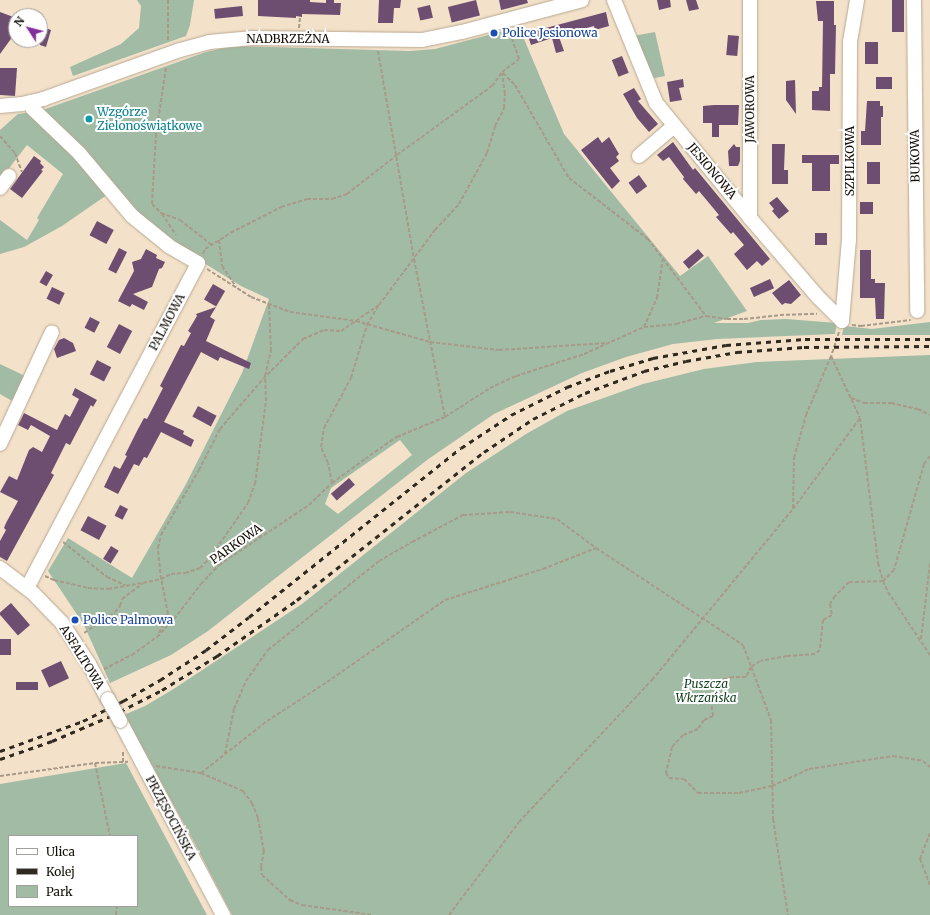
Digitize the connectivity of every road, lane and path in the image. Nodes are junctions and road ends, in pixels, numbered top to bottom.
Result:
1 (168, 0) edge
2 (582, 0) edge
3 (614, 0) edge
4 (750, 0) edge
5 (857, 0) edge
6 (914, 0) edge
7 (300, 16) dead end
8 (507, 20) junction
9 (298, 31) dead end
10 (376, 40) junction
11 (168, 47) dead end
12 (167, 60) dead end
13 (502, 72) junction
14 (31, 102) junction
15 (0, 106) edge
16 (674, 126) junction
17 (0, 136) edge
18 (397, 155) junction
19 (640, 156) dead end
20 (15, 174) joint
21 (0, 188) edge
22 (750, 218) junction
23 (220, 240) junction
24 (212, 245) junction
25 (663, 258) junction
26 (414, 259) junction
27 (198, 263) junction
28 (236, 288) junction
29 (269, 304) junction
30 (379, 305) junction
31 (820, 314) dead end
32 (706, 316) junction
33 (915, 316) joint
34 (356, 321) junction
35 (842, 321) junction
36 (367, 325) junction
37 (644, 327) junction
38 (52, 332) dead end
39 (430, 342) junction
40 (607, 343) junction
41 (831, 356) junction
42 (265, 376) junction
43 (850, 398) junction
44 (930, 415) edge
45 (446, 417) junction
46 (860, 418) junction
47 (0, 444) edge
48 (930, 456) edge
49 (332, 483) junction
50 (793, 509) junction
51 (265, 535) junction
52 (61, 541) dead end
53 (596, 548) junction
54 (209, 559) junction
55 (930, 564) edge
56 (0, 568) edge
57 (43, 575) dead end
58 (161, 579) junction
59 (883, 581) junction
60 (143, 582) junction
61 (126, 586) junction
62 (26, 588) junction
63 (703, 618) junction
64 (84, 632) dead end
65 (157, 637) junction
66 (921, 640) junction
67 (930, 655) edge
68 (751, 667) junction
69 (95, 675) junction
70 (120, 722) joint
71 (225, 755) junction
72 (95, 763) junction
73 (142, 764) junction
74 (930, 767) edge
75 (201, 774) junction
76 (0, 776) edge
77 (772, 786) junction
78 (930, 833) edge
79 (110, 835) edge
80 (930, 885) edge
81 (223, 915) edge
82 (372, 915) edge
83 (449, 915) edge
84 (788, 915) edge

1 - 11 path
2 - 8 street, NADBRZEŻNA
3 - 16 street, JESIONOWA
4 - 22 street, JAWOROWA
5 - 35 street, SZPILKOWA
6 - 33 street, BUKOWA
7 - 9 path
8 - 10 street, NADBRZEŻNA
8 - 13 path
10 - 14 street, NADBRZEŻNA
10 - 18 path
12 - 24 path
13 - 18 path
13 - 25 path
13 - 26 path
14 - 15 street, NADBRZEŻNA
14 - 27 street
16 - 19 street
16 - 22 street, JESIONOWA
17 - 20 path
18 - 23 path
18 - 26 path
20 - 21 street
22 - 35 street, JESIONOWA
23 - 24 path
23 - 28 path
24 - 27 path
25 - 32 path
25 - 37 path
26 - 30 path
26 - 39 path
27 - 28 path
27 - 62 street, PALMOWA
28 - 29 path
29 - 34 path
29 - 42 path
30 - 34 path
30 - 36 path
31 - 32 path
32 - 37 path, PARKOWA
33 - 35 path
34 - 36 path
34 - 42 path
35 - 41 path
36 - 39 path
36 - 49 path
37 - 40 path, PARKOWA
38 - 47 street
39 - 40 path
39 - 45 path
40 - 45 path, PARKOWA
41 - 43 path
41 - 50 path
42 - 54 path
42 - 58 path
43 - 44 path
43 - 46 path
45 - 49 path, PARKOWA
46 - 50 path
46 - 59 path
48 - 59 path
49 - 51 path, PARKOWA
50 - 63 path
51 - 54 path
51 - 65 path, PARKOWA
52 - 61 path
53 - 63 path
53 - 71 path
53 - 71 path
54 - 58 path
55 - 66 path
56 - 62 street, ASFALTOWA
57 - 61 path
58 - 60 path
58 - 65 path
59 - 66 path
59 - 68 path
60 - 61 path
60 - 64 path
62 - 69 street, ASFALTOWA
63 - 68 path
63 - 83 path
65 - 69 path, PARKOWA
66 - 67 path
68 - 77 path
68 - 77 path
69 - 70 street, ASFALTOWA, bridge
70 - 73 street, PRZĘSOCIŃSKA
71 - 75 path
72 - 73 path
72 - 76 path
72 - 79 path
73 - 75 path
73 - 81 street, PRZĘSOCIŃSKA
74 - 77 path
75 - 82 path
77 - 84 path
78 - 80 path

